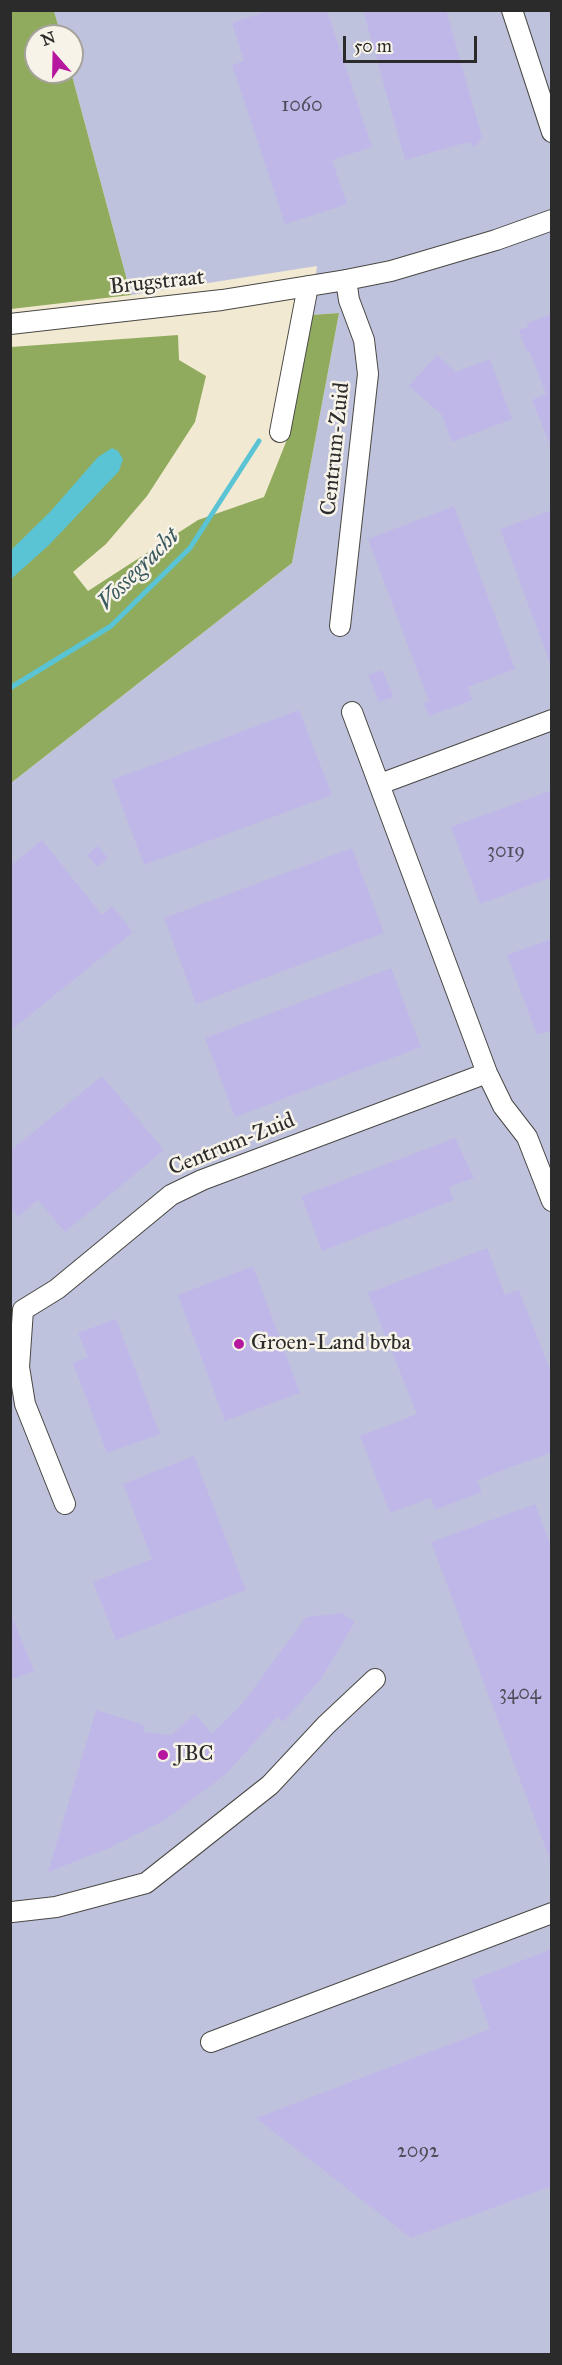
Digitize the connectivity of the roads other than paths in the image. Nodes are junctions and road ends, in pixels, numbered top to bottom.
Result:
1 (512, 10) edge
2 (552, 132) edge
3 (552, 220) edge
4 (346, 280) junction
5 (308, 286) junction
6 (10, 324) edge
7 (280, 432) dead end
8 (340, 626) dead end
9 (352, 712) dead end
10 (552, 720) edge
11 (380, 784) junction
12 (487, 1073) junction
13 (552, 1201) edge
14 (17, 1303) edge
15 (65, 1504) dead end
16 (375, 1679) dead end
17 (12, 1912) edge
18 (552, 1913) edge
19 (211, 2042) dead end

1 - 2 street
3 - 4 street
4 - 5 street
4 - 8 street, Centrum-Zuid
5 - 6 street, Brugstraat
5 - 7 street
9 - 11 street
10 - 11 street
11 - 12 street
12 - 13 street
12 - 14 street, Centrum-Zuid
14 - 15 street, Centrum-Zuid
16 - 17 street
18 - 19 street

